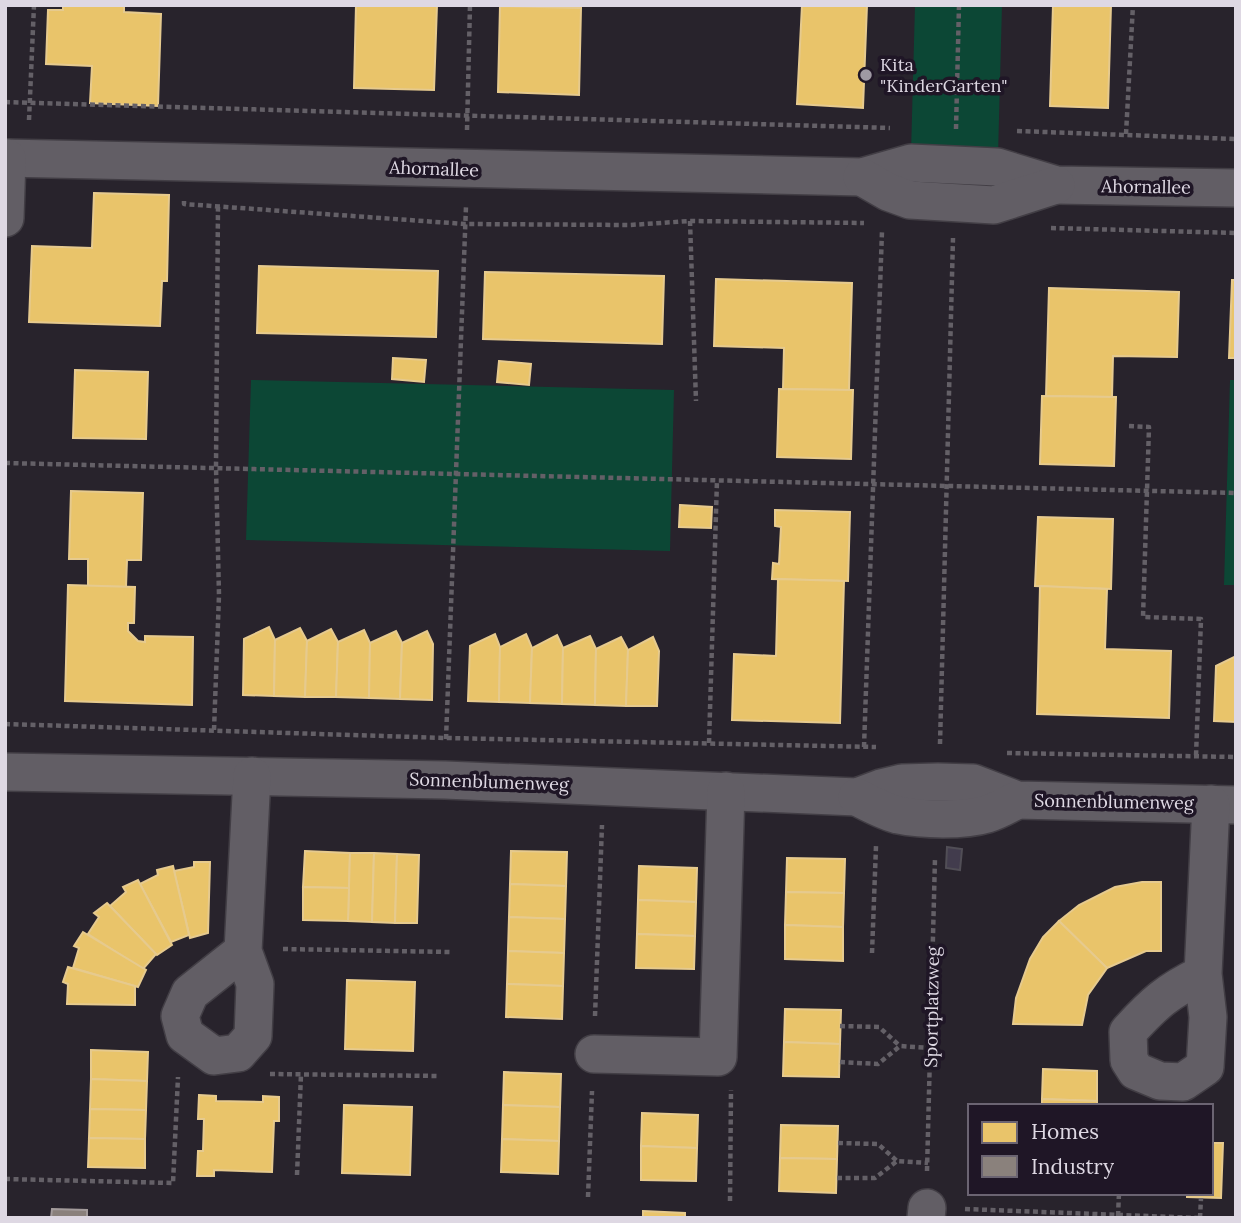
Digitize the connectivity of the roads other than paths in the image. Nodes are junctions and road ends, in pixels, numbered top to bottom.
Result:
1 (13, 157) edge
2 (1236, 188) edge
3 (5, 218) edge
4 (5, 772) edge
5 (252, 776) junction
6 (726, 791) junction
7 (1223, 805) edge
8 (243, 951) junction
9 (1203, 974) dead end
10 (594, 1054) road end

1 - 2 street, Ahornallee
1 - 3 street
4 - 5 street, Sonnenblumenweg
5 - 6 street, Sonnenblumenweg
5 - 8 street
6 - 7 street, Sonnenblumenweg
6 - 10 street
7 - 9 street, Sonnenblumenweg
8 - 8 street

